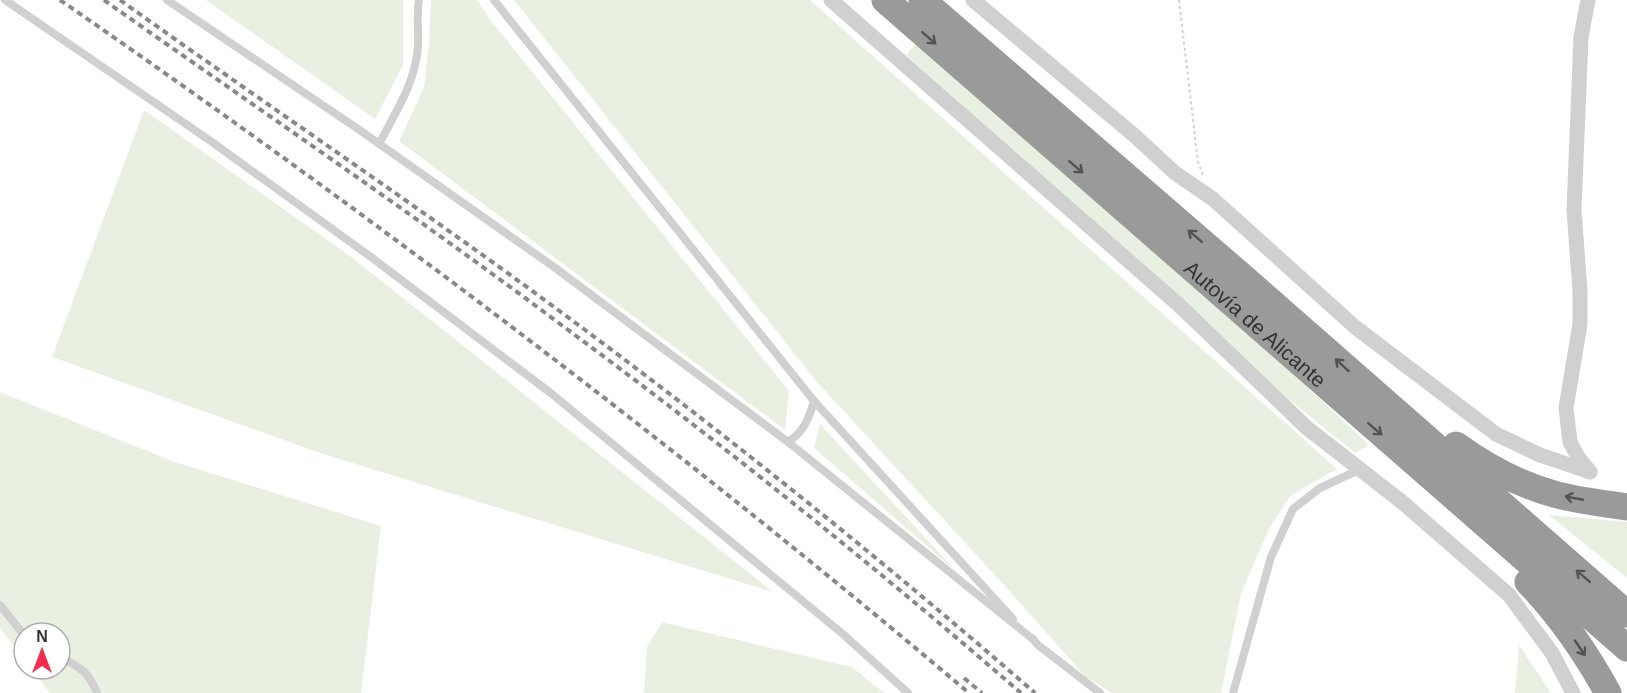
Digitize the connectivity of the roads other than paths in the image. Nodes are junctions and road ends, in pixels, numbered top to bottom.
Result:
1 (5, 0) edge
2 (167, 0) edge
3 (419, 0) edge
4 (494, 0) edge
5 (831, 0) edge
6 (885, 0) edge
7 (922, 0) edge
8 (974, 0) edge
9 (1588, 0) edge
10 (379, 144) junction
11 (814, 400) junction
12 (1385, 404) junction
13 (788, 442) junction
14 (1361, 469) junction
15 (1627, 507) edge
16 (1480, 520) junction
17 (0, 605) edge
18 (1627, 614) edge
19 (13, 621) edge
20 (1034, 640) junction
21 (1627, 648) edge
22 (72, 662) edge
23 (97, 693) edge
24 (908, 693) edge
25 (1100, 693) edge
26 (1233, 693) edge
27 (1573, 693) edge
28 (1608, 693) edge

1 - 24 lane
2 - 10 lane
3 - 10 lane
4 - 11 lane
5 - 14 street
6 -> 16 highway, Autovía de Alicante
12 -> 7 highway, Autovía de Alicante
8 - 9 street
10 - 13 lane
11 - 13 lane
11 - 20 lane
15 -> 12 highway
18 -> 12 highway, Autovía de Alicante
13 - 20 lane
14 - 26 lane
14 - 27 street
16 - 21 highway, Autovía de Alicante
16 -> 28 highway
17 - 19 lane
20 - 25 lane
22 - 23 lane

